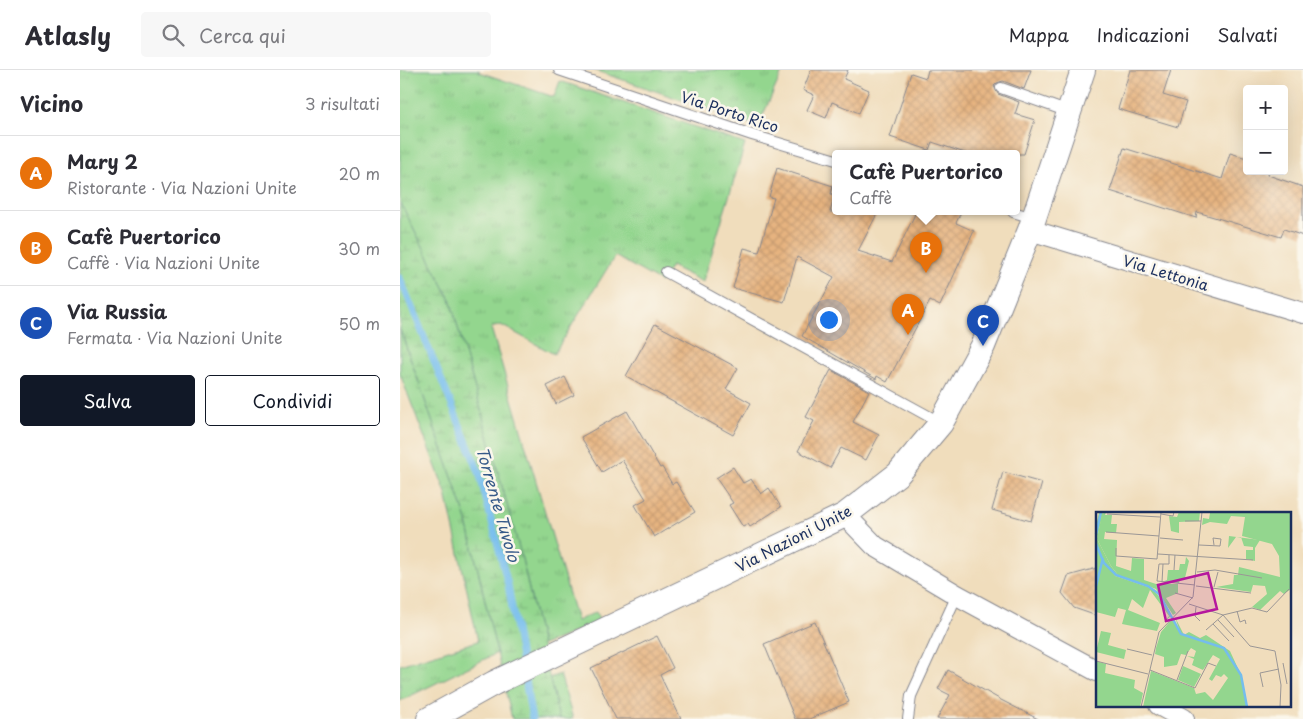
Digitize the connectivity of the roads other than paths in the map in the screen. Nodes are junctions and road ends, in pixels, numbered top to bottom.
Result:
1 (560, 70) edge
2 (1083, 70) edge
3 (1001, 88) dead end
4 (1069, 112) junction
5 (832, 159) edge
6 (1025, 220) edge
7 (666, 272) dead end
8 (1303, 313) edge
9 (941, 423) junction
10 (845, 515) junction
11 (957, 595) junction
12 (1096, 670) edge
13 (1161, 706) edge
14 (429, 719) edge
15 (908, 719) edge
16 (1184, 719) edge

1 - 5 lane, Via Porto Rico
2 - 4 street, Via Nazioni Unite
3 - 4 lane
4 - 6 street, Via Nazioni Unite
6 - 8 street, Via Lettonia
6 - 9 street, Via Nazioni Unite
7 - 9 lane
9 - 10 street, Via Nazioni Unite
10 - 11 street
10 - 14 street, Via Nazioni Unite
11 - 12 street
11 - 15 lane
13 - 16 street

